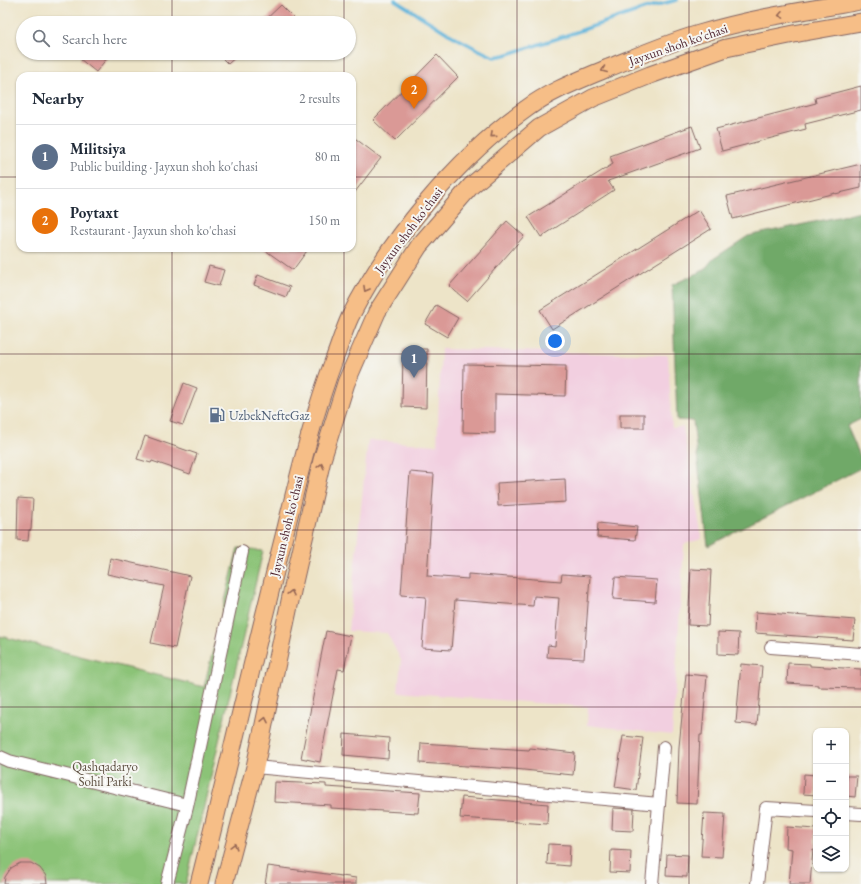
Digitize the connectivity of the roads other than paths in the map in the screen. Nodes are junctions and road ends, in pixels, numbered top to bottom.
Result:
1 (861, 2) edge
2 (861, 22) edge
3 (242, 552) dead end
4 (771, 647) dead end
5 (861, 654) edge
6 (664, 747) dead end
7 (0, 757) edge
8 (255, 768) junction
9 (659, 804) junction
10 (187, 805) junction
11 (813, 811) edge
12 (849, 813) edge
13 (861, 814) edge
14 (167, 884) edge
15 (199, 884) edge
16 (224, 884) edge
17 (652, 884) edge
18 (757, 884) edge

1 -> 15 highway, Jayxun shoh ko'chasi
8 -> 2 highway, Jayxun shoh ko'chasi
3 - 10 street
4 - 5 street
6 - 9 street
7 - 10 street
8 - 9 street
16 -> 8 highway, Jayxun shoh ko'chasi
9 - 17 street
10 - 14 street
11 - 18 street
12 - 13 street

